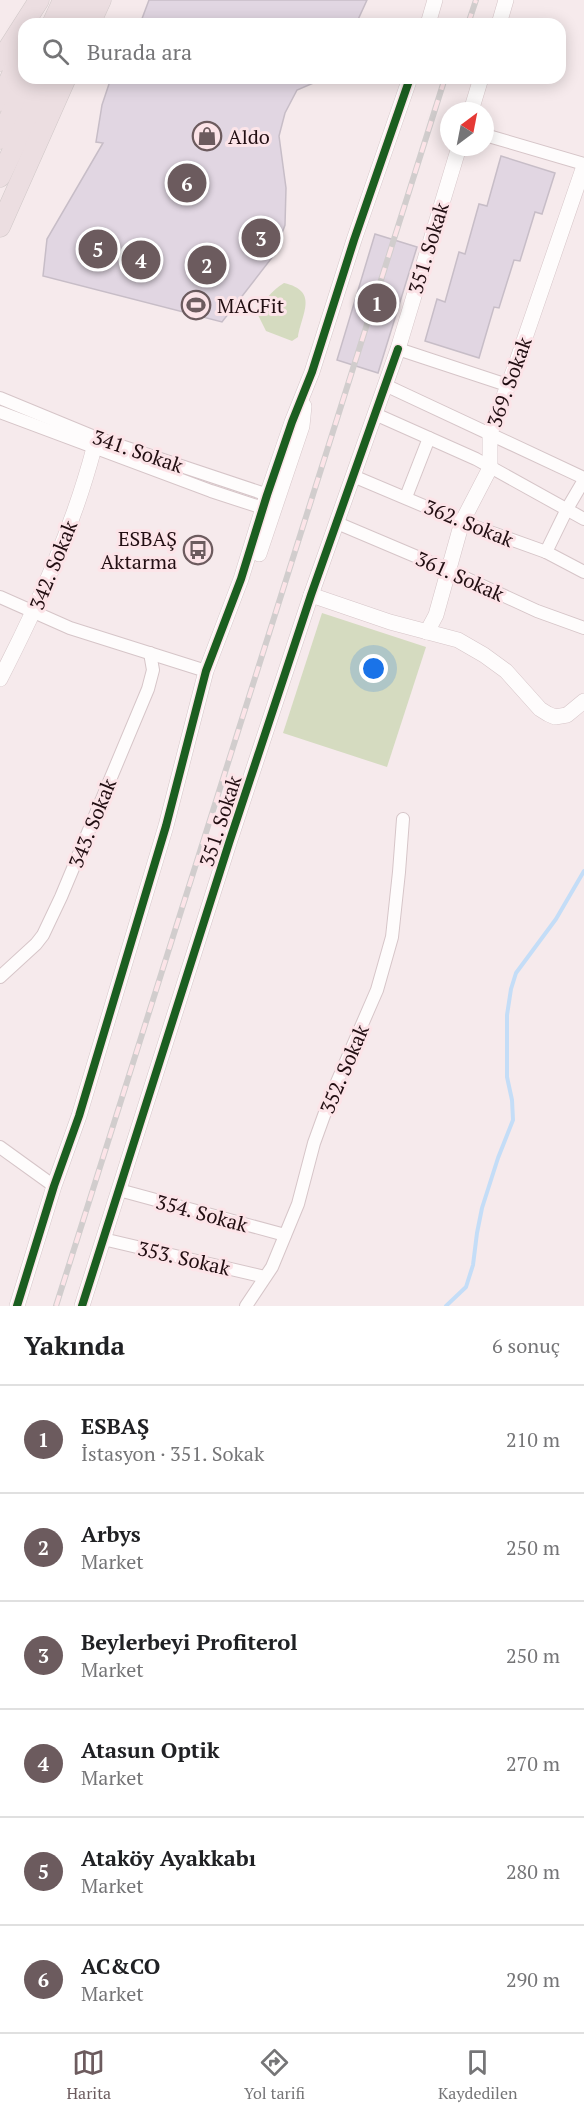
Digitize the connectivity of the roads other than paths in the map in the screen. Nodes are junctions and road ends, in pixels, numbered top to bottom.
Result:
1 (39, 0) edge
2 (44, 0) edge
3 (63, 0) edge
4 (83, 0) edge
5 (101, 0) edge
6 (435, 0) edge
7 (506, 0) edge
8 (27, 18) edge
9 (36, 18) edge
10 (55, 18) edge
11 (75, 18) edge
12 (93, 18) edge
13 (430, 18) edge
14 (501, 18) edge
15 (18, 33) edge
16 (18, 60) edge
17 (0, 61) edge
18 (24, 84) edge
19 (43, 84) edge
20 (63, 84) edge
21 (408, 84) edge
22 (479, 84) edge
23 (0, 101) edge
24 (474, 102) edge
25 (494, 138) edge
26 (0, 139) edge
27 (456, 156) edge
28 (584, 165) edge
29 (0, 177) edge
30 (0, 227) edge
31 (398, 349) junction
32 (385, 385) junction
33 (507, 385) junction
34 (0, 398) edge
35 (0, 412) edge
36 (375, 414) junction
37 (490, 433) junction
38 (429, 438) junction
39 (94, 448) junction
40 (490, 468) junction
41 (353, 476) junction
42 (584, 479) edge
43 (406, 497) junction
44 (271, 503) junction
45 (567, 509) junction
46 (584, 519) edge
47 (462, 522) junction
48 (337, 523) junction
49 (546, 552) junction
50 (448, 570) junction
51 (584, 572) edge
52 (311, 595) junction
53 (0, 597) edge
54 (34, 613) junction
55 (584, 628) edge
56 (427, 632) junction
57 (150, 653) junction
58 (206, 671) junction
59 (0, 679) edge
60 (584, 701) edge
61 (403, 819) dead end
62 (0, 977) edge
63 (0, 1147) edge
64 (54, 1186) junction
65 (119, 1190) junction
66 (285, 1235) junction
67 (104, 1239) junction
68 (265, 1277) junction
69 (17, 1306) edge
70 (82, 1306) edge
71 (246, 1306) edge

1 - 8 highway
2 - 9 highway
3 - 10 highway
4 - 11 highway
5 - 12 highway
6 - 13 street
7 - 14 street
15 - 17 highway
16 - 23 highway
18 - 26 highway
19 - 29 highway
20 - 30 highway
21 - 44 street
22 - 24 street
25 - 28 street
27 - 31 street, 351. Sokak
28 - 33 street, 369. Sokak
31 - 32 street, 351. Sokak
31 - 33 street
32 - 36 street, 351. Sokak
32 - 37 street
33 - 37 street, 369. Sokak
34 - 44 street, 341. Sokak
35 - 39 street, 341. Sokak
36 - 38 street
36 - 41 street, 351. Sokak
37 - 40 street, 369. Sokak
37 - 42 street
38 - 40 street
38 - 43 street
39 - 44 street, 341. Sokak
39 - 54 street, 342. Sokak
40 - 45 street
40 - 47 street, 369. Sokak
41 - 43 street, 362. Sokak
41 - 48 street, 351. Sokak
42 - 45 street
43 - 47 street, 362. Sokak
44 - 58 street
45 - 46 street
45 - 49 street
47 - 49 street, 362. Sokak
47 - 50 street, 369. Sokak
48 - 50 street, 361. Sokak
48 - 52 street, 351. Sokak
49 - 51 street, 362. Sokak
50 - 55 street, 361. Sokak
50 - 56 street, 369. Sokak
52 - 56 street
52 - 65 street, 351. Sokak
53 - 54 street
54 - 57 street
54 - 59 street, 342. Sokak
56 - 60 street
57 - 58 street
57 - 62 street, 343. Sokak
58 - 64 street
61 - 66 street, 352. Sokak
63 - 64 street
64 - 69 street
65 - 66 street, 354. Sokak
65 - 67 street, 351. Sokak
66 - 68 street, 352. Sokak
67 - 68 street, 353. Sokak
67 - 70 street, 351. Sokak
68 - 71 street, 352. Sokak

